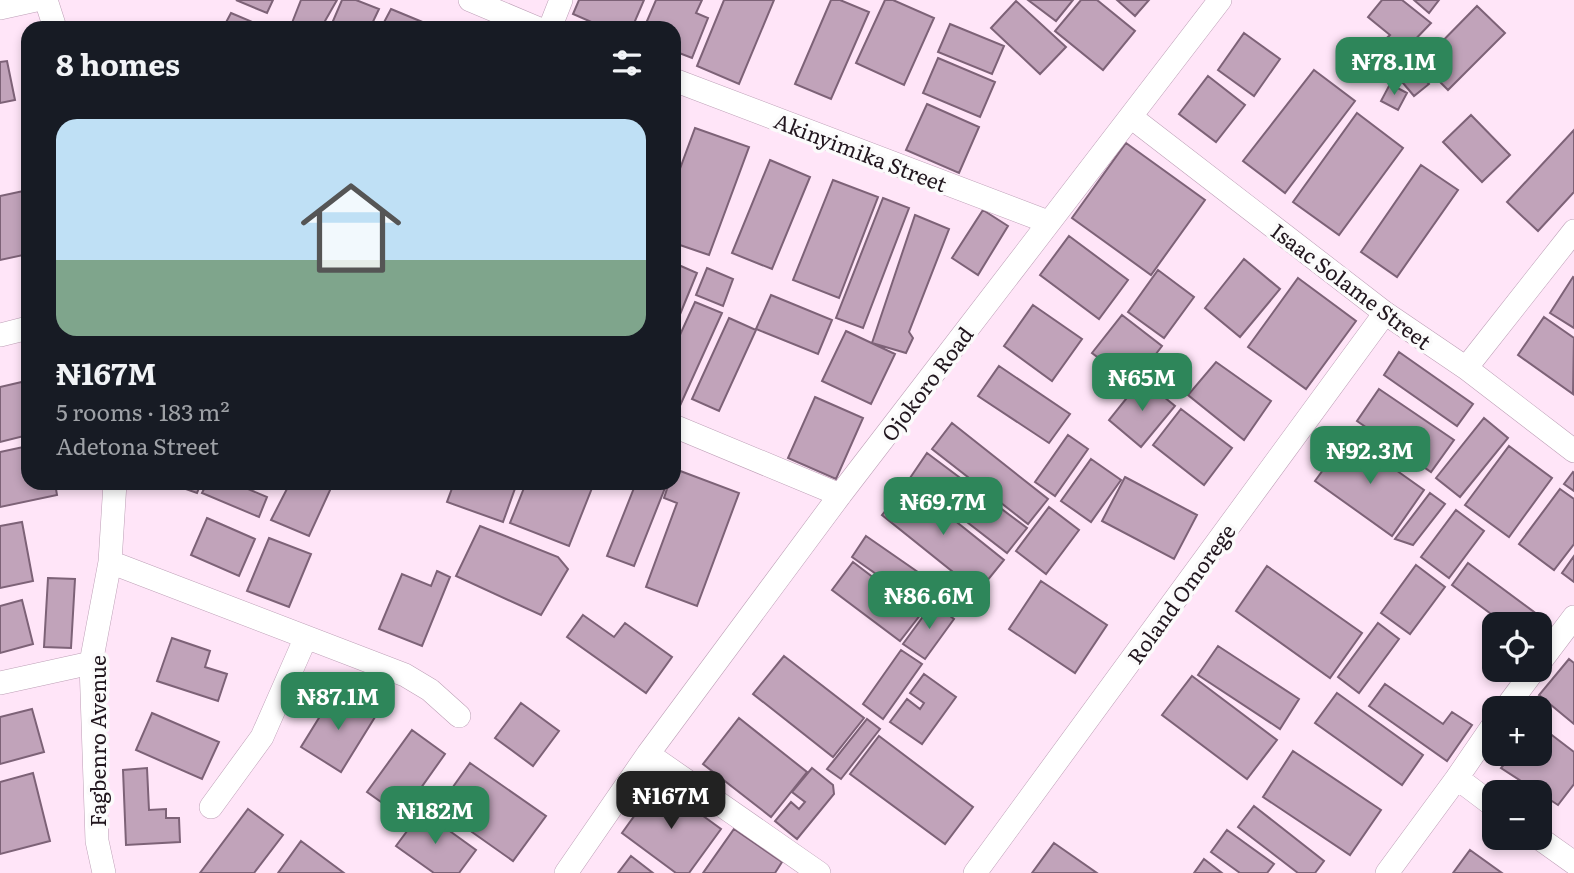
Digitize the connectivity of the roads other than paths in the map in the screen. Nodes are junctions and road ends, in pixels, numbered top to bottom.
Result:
1 (36, 0) edge
2 (46, 0) edge
3 (470, 0) edge
4 (561, 0) edge
5 (1220, 0) edge
6 (0, 8) edge
7 (53, 21) edge
8 (520, 21) edge
9 (553, 21) edge
10 (681, 83) edge
11 (1131, 117) junction
12 (1048, 222) junction
13 (1574, 231) edge
14 (1385, 313) junction
15 (21, 330) edge
16 (0, 335) edge
17 (1466, 369) junction
18 (681, 429) edge
19 (1574, 451) edge
20 (115, 490) edge
21 (840, 495) junction
22 (110, 562) junction
23 (1574, 617) edge
24 (306, 637) junction
25 (1552, 646) edge
26 (91, 663) junction
27 (0, 683) edge
28 (458, 716) dead end
29 (1482, 742) edge
30 (648, 754) junction
31 (1457, 778) junction
32 (1482, 797) edge
33 (211, 807) dead end
34 (1552, 847) edge
35 (1574, 863) edge
36 (104, 873) edge
37 (566, 873) edge
38 (819, 873) edge
39 (975, 873) edge
40 (1387, 873) edge

1 - 6 street
2 - 7 street
3 - 8 street
4 - 9 street
5 - 11 street, Ojokoro Road
10 - 12 street, Akinyimika Street
11 - 12 street, Ojokoro Road
11 - 14 street, Isaac Solame Street
12 - 21 street, Ojokoro Road
13 - 17 street
14 - 17 street, Isaac Solame Street
14 - 39 street, Roland Omorege
15 - 16 street
17 - 19 street, Isaac Solame Street
18 - 21 street
20 - 22 street, Fagbenro Avenue
21 - 30 street, Ojokoro Road
22 - 24 street
22 - 26 street, Fagbenro Avenue
23 - 25 street
24 - 28 street
24 - 33 street
26 - 27 street
26 - 36 street, Fagbenro Avenue
29 - 31 street
30 - 37 street, Ojokoro Road
30 - 38 street
31 - 32 street
31 - 40 street
34 - 35 street

